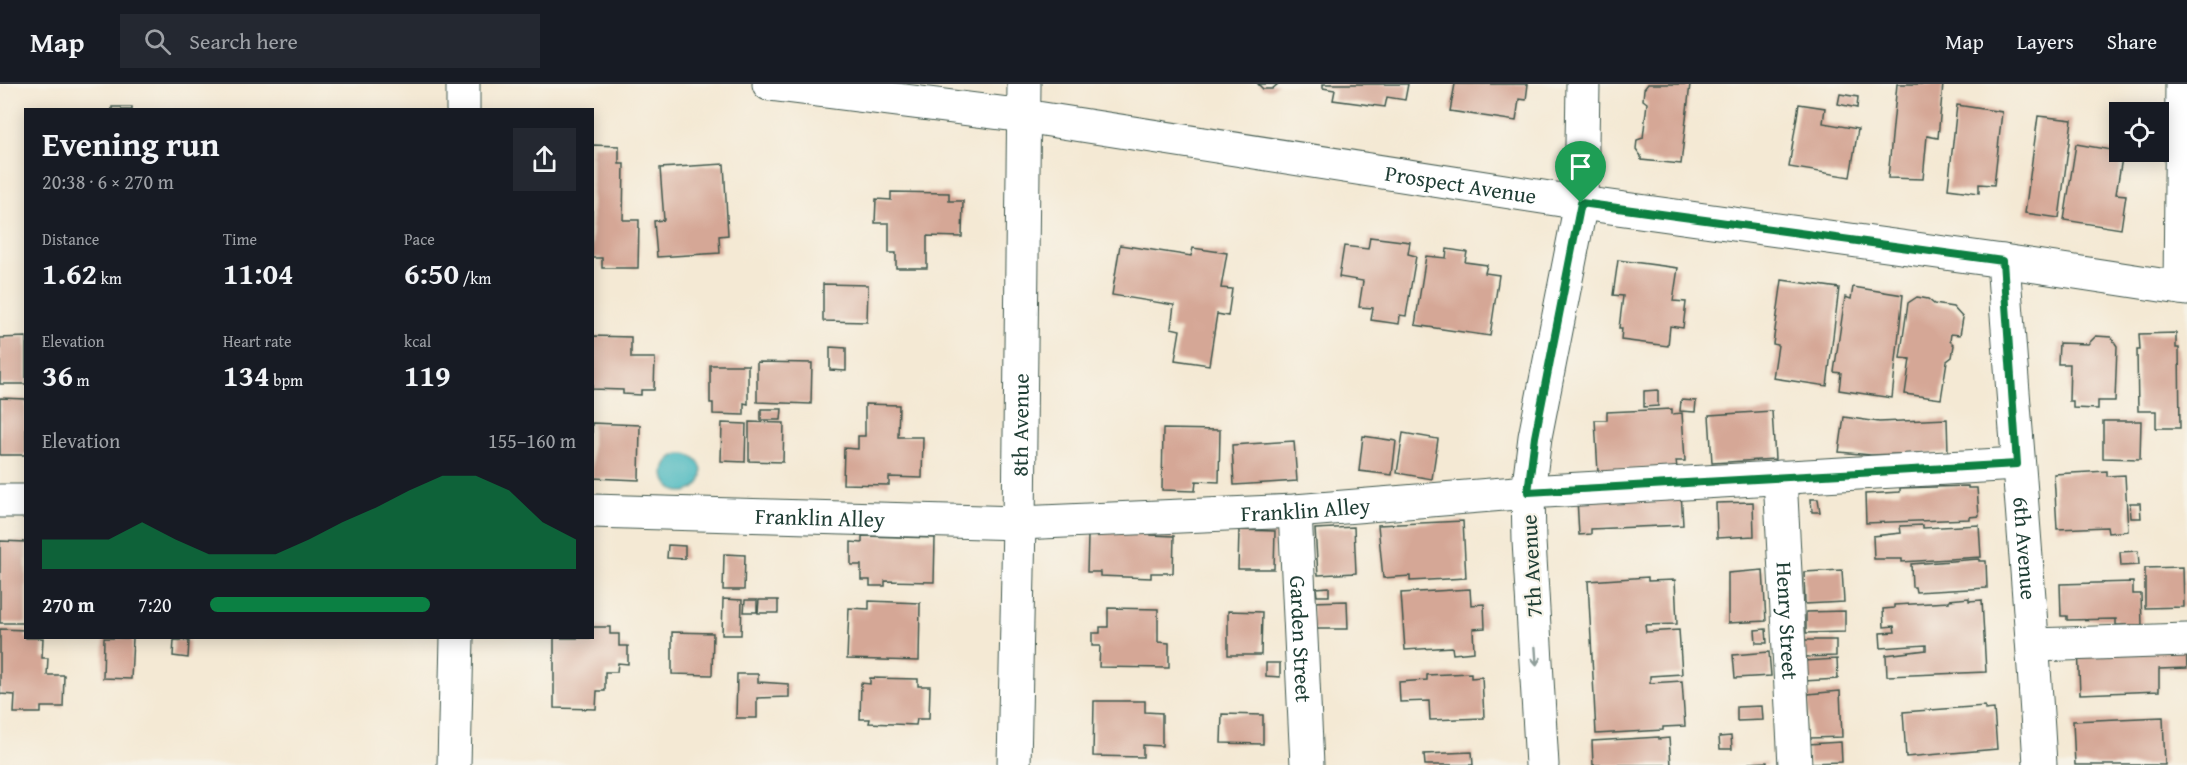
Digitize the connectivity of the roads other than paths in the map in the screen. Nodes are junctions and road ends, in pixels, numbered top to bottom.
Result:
1 (463, 84) edge
2 (769, 84) edge
3 (1024, 84) edge
4 (1583, 84) edge
5 (2181, 84) edge
6 (463, 108) edge
7 (1024, 116) junction
8 (1581, 203) junction
9 (2003, 261) junction
10 (2183, 289) edge
11 (2017, 464) junction
12 (1780, 477) junction
13 (1528, 492) junction
14 (0, 501) edge
15 (24, 501) edge
16 (594, 511) edge
17 (1295, 511) junction
18 (1019, 523) junction
19 (457, 639) edge
20 (2187, 640) edge
21 (2034, 645) junction
22 (454, 765) edge
23 (1014, 765) edge
24 (1306, 765) edge
25 (1542, 765) edge
26 (1795, 765) edge
27 (2040, 765) edge

1 - 6 street
2 - 7 street, Prospect Avenue
3 - 7 street, 8th Avenue
4 - 8 street, 7th Avenue
5 - 10 street
7 - 8 street, Prospect Avenue
7 - 18 street, 8th Avenue
8 - 9 street, Prospect Avenue
8 - 13 street, 7th Avenue
9 - 10 street, Prospect Avenue
9 - 11 street, 6th Avenue
11 - 12 street, Franklin Alley
11 - 21 street, 6th Avenue
12 - 13 street, Franklin Alley
12 - 26 street, Henry Street
13 - 17 street, Franklin Alley
13 -> 25 street, 7th Avenue
14 - 15 street
16 - 18 street, Franklin Alley
17 - 18 street, Franklin Alley
17 - 24 street, Garden Street
18 - 23 street, 8th Avenue
19 - 22 street
20 - 21 street
21 - 27 street, 6th Avenue

